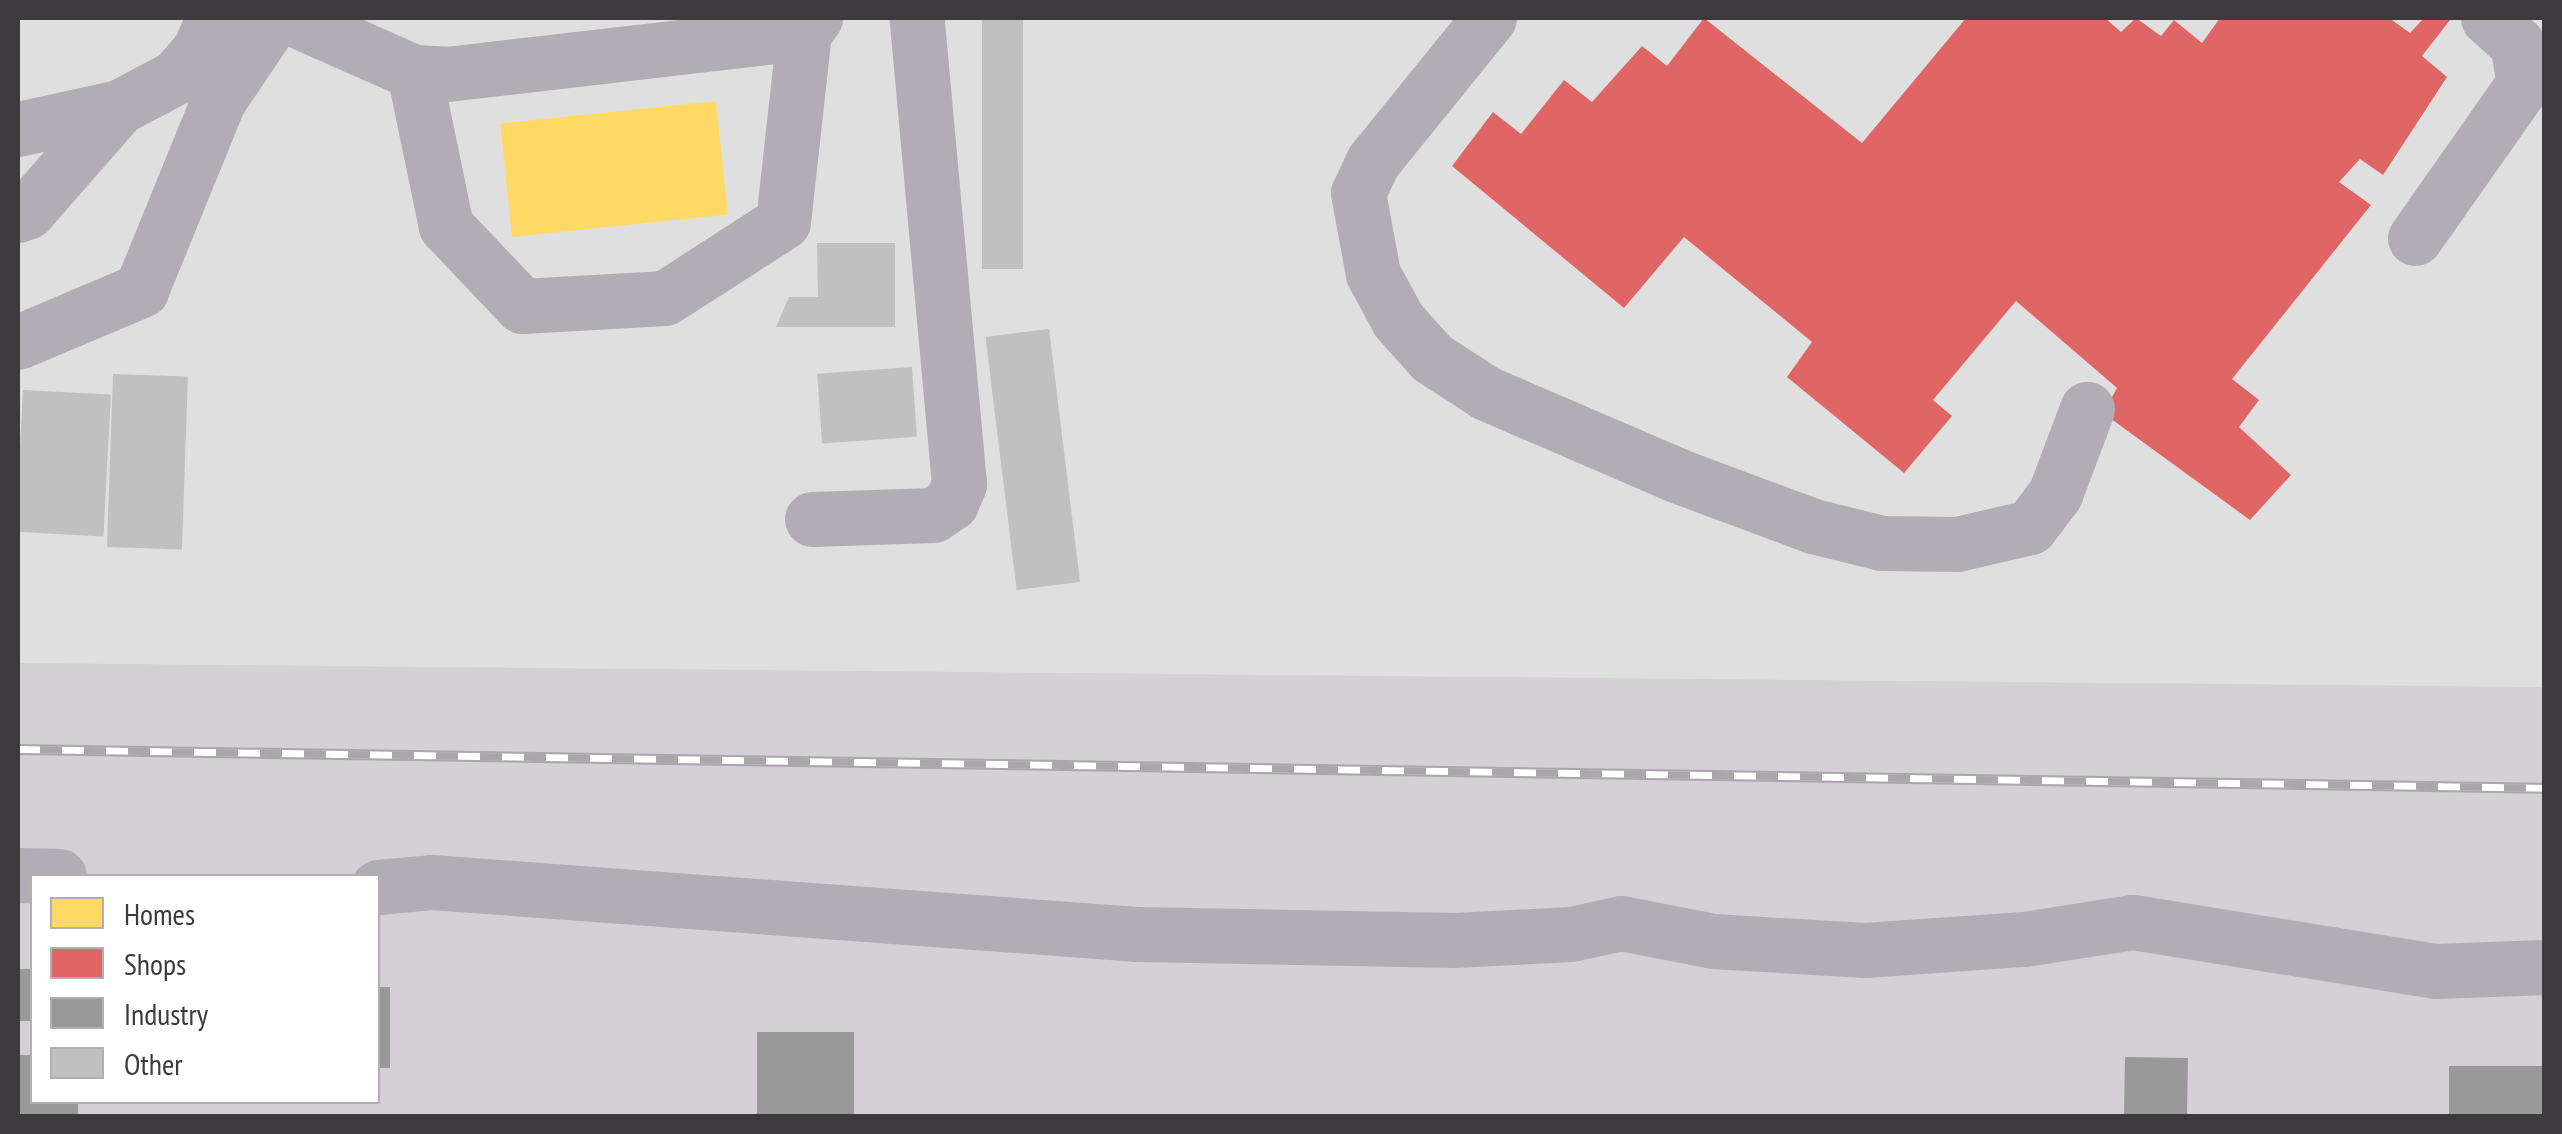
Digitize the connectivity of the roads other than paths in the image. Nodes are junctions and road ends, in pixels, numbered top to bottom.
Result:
1 (213, 18) edge
2 (274, 18) edge
3 (292, 18) edge
4 (917, 18) edge
5 (1489, 18) edge
6 (2488, 18) edge
7 (809, 25) edge
8 (414, 72) junction
9 (119, 107) junction
10 (18, 128) edge
11 (18, 215) edge
12 (2415, 238) dead end
13 (18, 342) edge
14 (2087, 408) dead end
15 (812, 518) dead end
16 (380, 886) edge
17 (2544, 967) edge

1 - 9 lane
2 - 13 lane
3 - 8 lane
4 - 15 lane
5 - 14 lane
6 - 12 lane
7 - 8 lane
7 - 8 lane
9 - 10 lane
9 - 11 lane
16 - 17 lane

